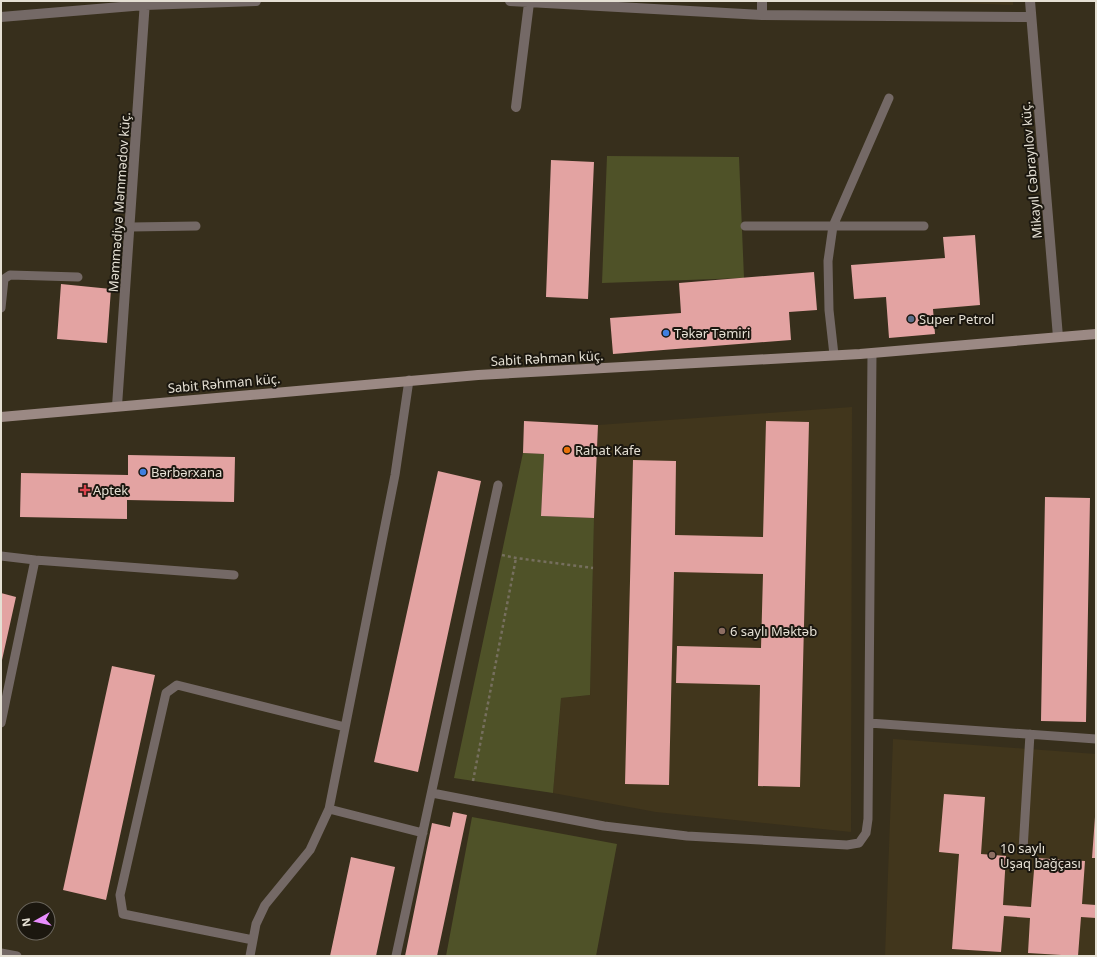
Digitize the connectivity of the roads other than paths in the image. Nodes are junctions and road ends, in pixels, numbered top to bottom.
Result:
1 (256, 1) edge
2 (510, 1) edge
3 (762, 1) edge
4 (1030, 1) edge
5 (145, 3) edge
6 (529, 3) junction
7 (762, 15) junction
8 (1, 17) edge
9 (1031, 17) junction
10 (889, 98) dead end
11 (516, 107) dead end
12 (196, 226) dead end
13 (745, 226) dead end
14 (833, 226) junction
15 (924, 226) dead end
16 (130, 227) junction
17 (78, 277) dead end
18 (1, 308) edge
19 (1096, 334) edge
20 (1058, 336) junction
21 (872, 353) junction
22 (834, 355) junction
23 (409, 380) junction
24 (117, 406) junction
25 (1, 417) edge
26 (498, 485) dead end
27 (1, 556) edge
28 (35, 560) junction
29 (234, 575) dead end
30 (1, 723) edge
31 (869, 723) junction
32 (345, 727) junction
33 (1030, 734) junction
34 (1096, 739) edge
35 (432, 793) junction
36 (330, 809) junction
37 (423, 833) junction
38 (1023, 850) dead end
39 (253, 940) junction
40 (1, 953) edge
41 (17, 956) edge
42 (250, 956) edge
43 (396, 956) edge

1 - 5 street
2 - 6 street
3 - 7 street
4 - 9 street, Mikayıl Cəbrayılov küç.
5 - 8 street
5 - 16 street, Məmmədiyə Məmmədov küç.
6 - 7 street
6 - 11 street
7 - 9 street
9 - 20 street, Mikayıl Cəbrayılov küç.
10 - 14 lane
12 - 16 lane
13 - 14 lane
14 - 15 lane
14 - 22 lane
16 - 24 street, Məmmədiyə Məmmədov küç.
17 - 18 lane
19 - 20 main road, Sabit Rəhman küç.
20 - 21 main road, Sabit Rəhman küç.
21 - 22 main road, Sabit Rəhman küç.
21 - 31 lane
22 - 23 main road, Sabit Rəhman küç.
23 - 24 main road, Sabit Rəhman küç.
23 - 32 lane
24 - 25 main road, Sabit Rəhman küç.
26 - 35 lane
27 - 28 lane
28 - 29 lane
28 - 30 lane
31 - 33 lane
31 - 35 lane
32 - 36 lane
32 - 39 lane
33 - 34 lane
33 - 38 lane
35 - 37 lane
36 - 37 lane
36 - 39 lane
37 - 43 lane
39 - 42 lane
40 - 41 lane

